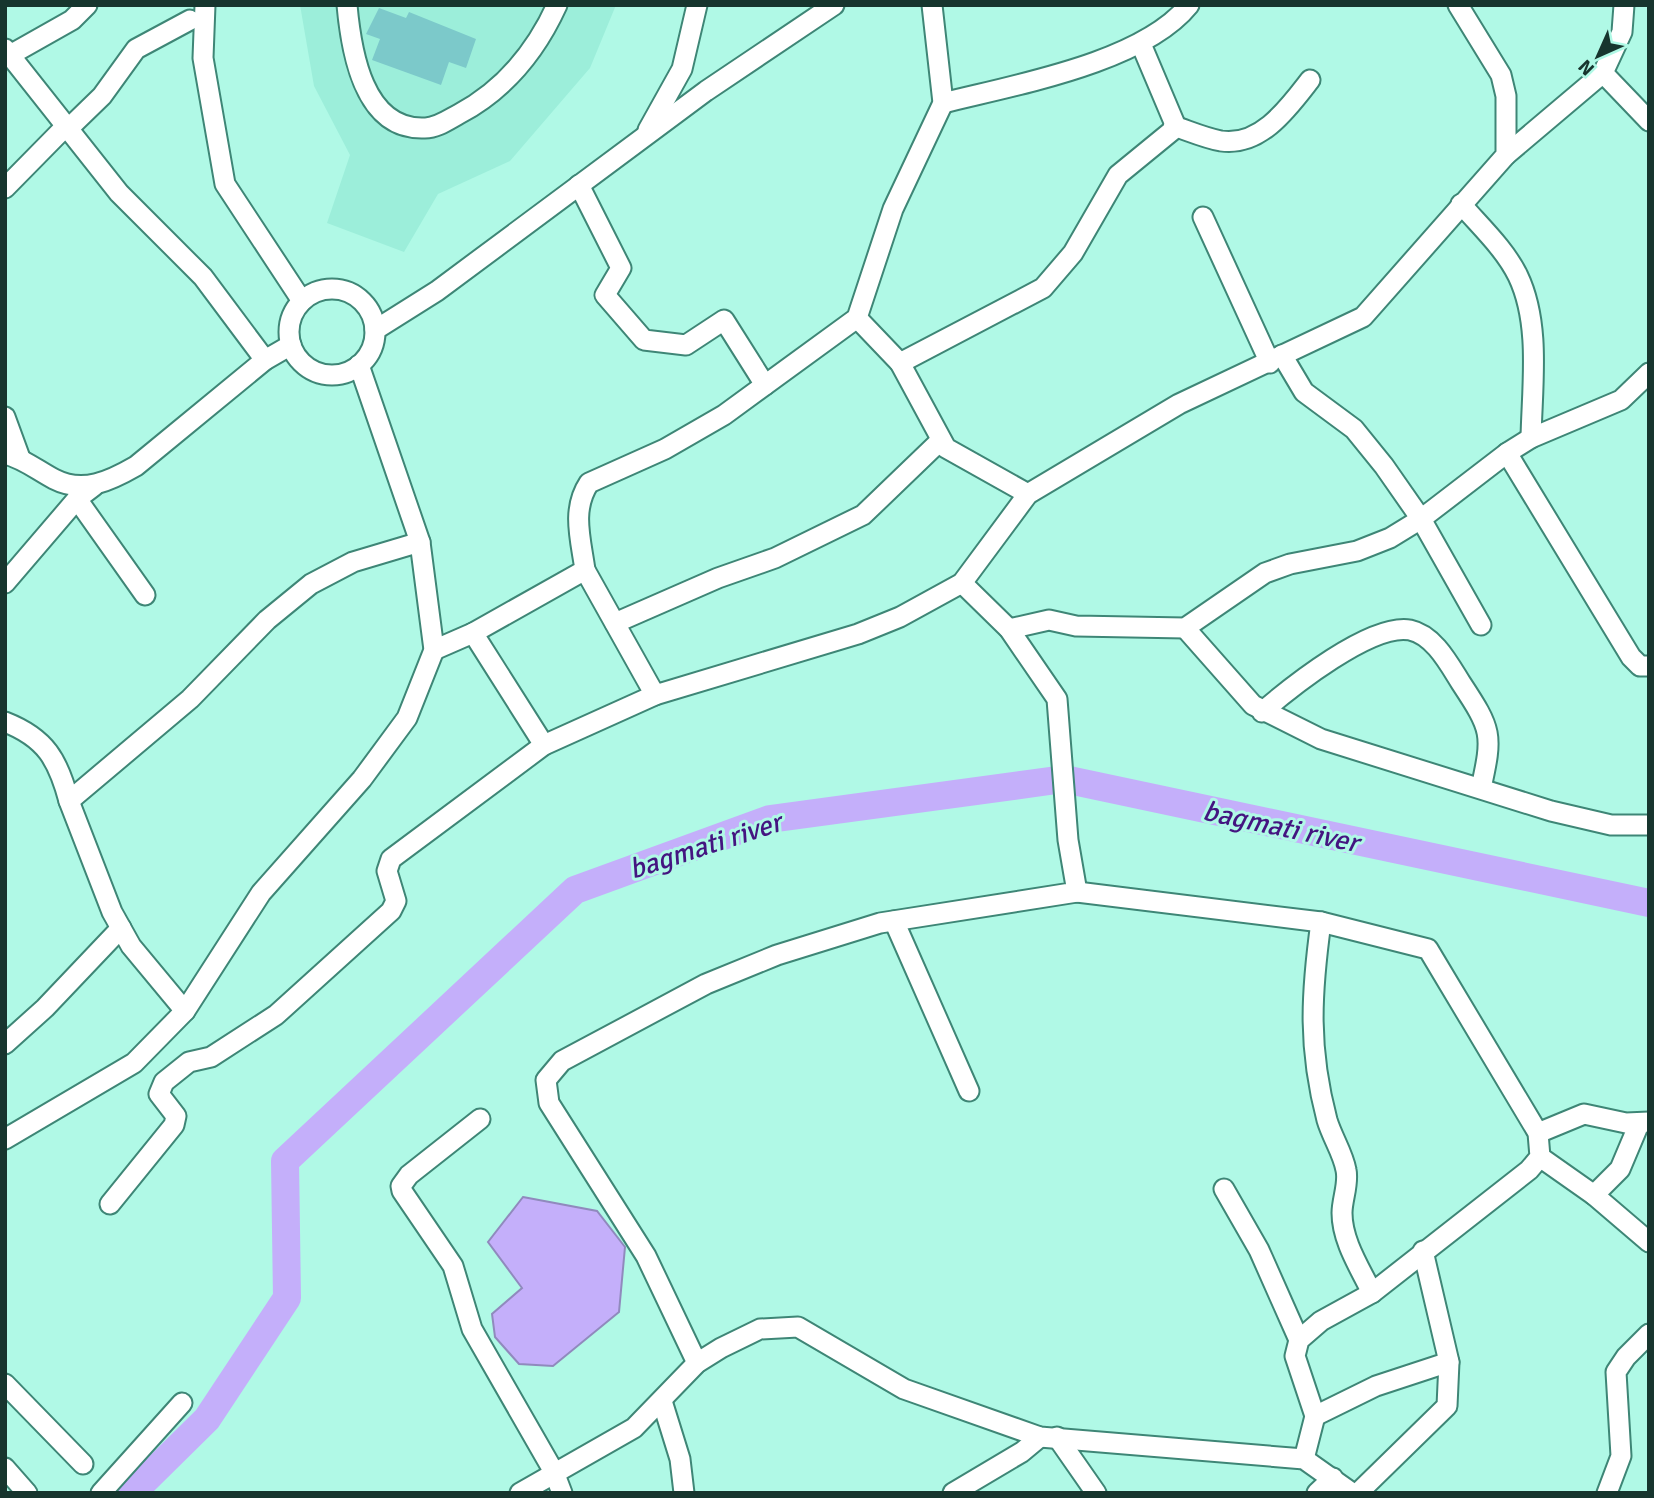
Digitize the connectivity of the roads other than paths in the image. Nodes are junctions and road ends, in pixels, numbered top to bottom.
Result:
1 (87, 5) edge
2 (205, 5) edge
3 (347, 5) edge
4 (557, 5) edge
5 (697, 5) edge
6 (932, 5) edge
7 (1189, 5) edge
8 (1458, 5) edge
9 (1624, 5) edge
10 (822, 8) edge
11 (188, 13) edge
12 (1141, 44) junction
13 (8, 52) edge
14 (203, 58) junction
15 (1603, 73) junction
16 (1310, 80) dead end
17 (943, 103) junction
18 (1649, 121) edge
19 (1174, 126) junction
20 (68, 127) junction
21 (646, 135) junction
22 (1506, 155) junction
23 (579, 185) junction
24 (5, 188) edge
25 (1461, 204) junction
26 (1203, 217) dead end
27 (303, 301) junction
28 (857, 318) junction
29 (375, 330) junction
30 (291, 345) junction
31 (1276, 359) junction
32 (265, 360) junction
33 (900, 363) junction
34 (359, 365) junction
35 (1649, 373) edge
36 (765, 385) junction
37 (5, 417) edge
38 (1531, 438) junction
39 (940, 441) junction
40 (1507, 453) junction
41 (13, 456) edge
42 (94, 486) junction
43 (1028, 494) junction
44 (76, 499) junction
45 (1421, 519) junction
46 (420, 542) junction
47 (585, 570) junction
48 (5, 583) edge
49 (962, 583) junction
50 (145, 595) dead end
51 (615, 623) junction
52 (1481, 625) dead end
53 (1185, 628) junction
54 (1009, 629) junction
55 (473, 633) junction
56 (434, 650) junction
57 (1649, 666) edge
58 (655, 695) junction
59 (1262, 712) junction
60 (5, 722) edge
61 (544, 745) junction
62 (1481, 788) junction
63 (69, 801) junction
64 (1649, 825) edge
65 (1077, 892) junction
66 (894, 921) junction
67 (1321, 922) junction
68 (121, 928) junction
69 (185, 1011) junction
70 (5, 1044) edge
71 (969, 1091) dead end
72 (480, 1119) dead end
73 (1644, 1123) edge
74 (1538, 1133) junction
75 (5, 1139) edge
76 (1540, 1157) junction
77 (1224, 1189) dead end
78 (1594, 1195) junction
79 (110, 1204) dead end
80 (1649, 1242) edge
81 (1423, 1251) junction
82 (1372, 1293) junction
83 (1649, 1334) edge
84 (1299, 1340) junction
85 (1449, 1362) junction
86 (697, 1363) junction
87 (5, 1384) edge
88 (662, 1401) junction
89 (181, 1403) dead end
90 (1315, 1416) junction
91 (1049, 1437) junction
92 (1304, 1459) junction
93 (83, 1464) dead end
94 (5, 1468) edge
95 (554, 1472) junction
96 (1333, 1478) junction
97 (27, 1493) edge
98 (101, 1493) edge
99 (520, 1493) edge
100 (562, 1493) edge
101 (684, 1493) edge
102 (953, 1493) edge
103 (1096, 1493) edge
104 (1317, 1493) edge
105 (1352, 1493) edge
106 (1359, 1493) edge
107 (1607, 1493) edge

1 - 13 street
2 - 14 street
3 - 4 street
5 - 21 street
6 - 17 street
7 - 12 street
8 - 22 street
9 - 15 street
10 - 21 street
11 - 14 street
11 - 20 street
12 - 17 street
12 - 19 street
13 - 20 street
14 - 27 street
15 - 18 street
15 - 22 street
16 - 19 street
17 - 28 street
19 - 33 street
20 - 24 street
20 - 32 street
21 - 23 street
22 - 25 street
23 - 29 street
23 - 36 street
25 - 31 street
25 - 38 street
26 - 31 street
27 - 29 street
27 - 30 street
28 - 33 street
28 - 36 street
29 - 34 street
30 - 32 street
30 - 34 street
31 - 43 street
31 - 45 street
32 - 42 street
33 - 39 street
34 - 46 street
35 - 38 street
36 - 47 street
37 - 41 street
38 - 40 street
39 - 43 street
39 - 51 street
40 - 45 street
40 - 57 street
41 - 42 street
42 - 44 street
43 - 49 street
44 - 48 street
44 - 50 street
45 - 52 street
45 - 53 street
46 - 56 street
46 - 63 street
47 - 51 street
47 - 55 street
49 - 54 street
49 - 58 street
51 - 58 street
53 - 54 street
53 - 59 street
54 - 65 street
55 - 56 street
55 - 61 street
56 - 69 street
58 - 61 street
59 - 62 street
59 - 62 street
60 - 63 street
61 - 79 street
62 - 64 street
63 - 68 street
65 - 66 street
65 - 67 street
66 - 71 street
66 - 86 street
67 - 74 street
67 - 82 street
68 - 69 street
68 - 70 street
69 - 75 street
72 - 95 street
73 - 74 street
73 - 78 street
74 - 76 street
76 - 78 street
76 - 81 street
77 - 84 street
78 - 80 street
81 - 82 street
81 - 85 street
82 - 84 street
83 - 107 street
84 - 90 street
85 - 90 street
85 - 106 street
86 - 88 street
86 - 91 street
87 - 93 street
88 - 95 street
88 - 101 street
89 - 98 street
90 - 92 street
91 - 92 street
91 - 102 street
91 - 103 street
92 - 96 street
94 - 97 street
95 - 99 street
95 - 100 street
96 - 104 street
96 - 105 street

